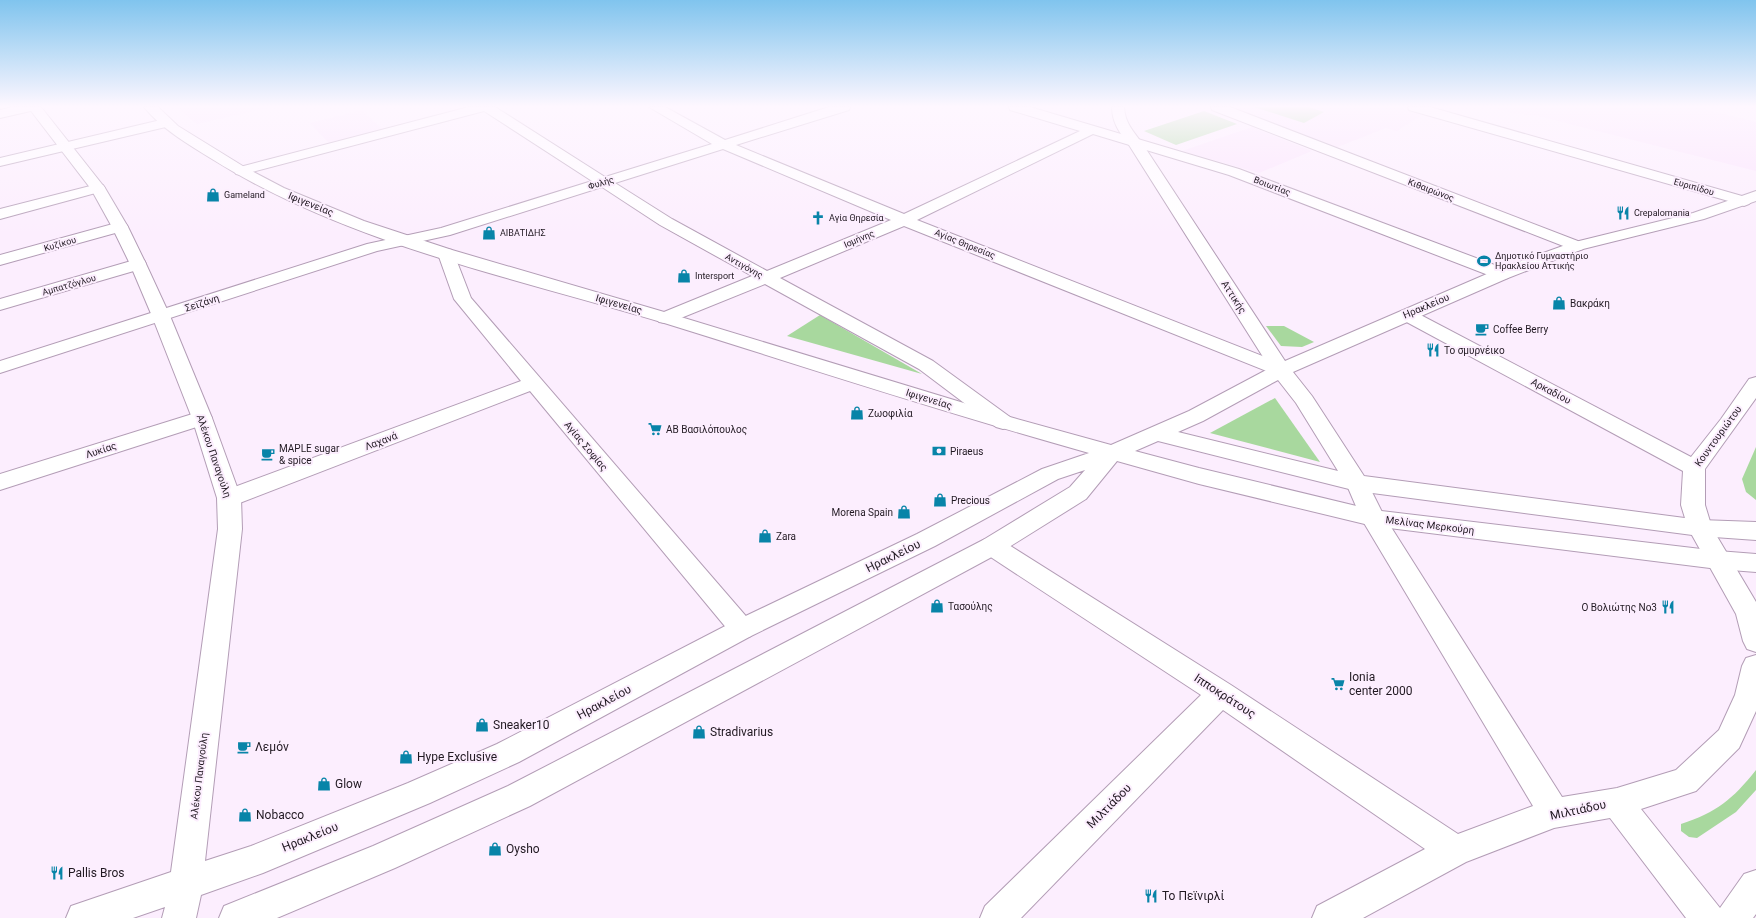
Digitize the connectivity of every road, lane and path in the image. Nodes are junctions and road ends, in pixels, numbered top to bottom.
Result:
1 (53, 150) edge
2 (67, 150) edge
3 (207, 150) edge
4 (324, 150) edge
5 (552, 150) edge
6 (708, 150) edge
7 (736, 150) edge
8 (1051, 150) edge
9 (1138, 150) edge
10 (1158, 150) edge
11 (1328, 150) edge
12 (1570, 150) edge
13 (0, 162) edge
14 (241, 172) junction
15 (603, 182) junction
16 (98, 188) junction
17 (1750, 199) edge
18 (0, 214) edge
19 (904, 220) junction
20 (120, 227) junction
21 (403, 240) junction
22 (1577, 246) junction
23 (446, 254) junction
24 (0, 260) edge
25 (138, 264) junction
26 (1502, 274) junction
27 (766, 278) junction
28 (0, 305) edge
29 (1407, 315) junction
30 (161, 316) junction
31 (665, 318) junction
32 (0, 367) edge
33 (1281, 370) junction
34 (533, 383) junction
35 (1756, 383) edge
36 (202, 418) junction
37 (1003, 422) junction
38 (1156, 434) junction
39 (1111, 453) junction
40 (1694, 468) junction
41 (0, 482) edge
42 (1357, 483) junction
43 (229, 498) junction
44 (1373, 518) junction
45 (1700, 528) junction
46 (1756, 532) edge
47 (992, 546) junction
48 (1718, 560) junction
49 (1756, 563) edge
50 (742, 629) junction
51 (1756, 641) edge
52 (1756, 666) edge
53 (1221, 693) junction
54 (1616, 802) junction
55 (1554, 813) junction
56 (1455, 851) junction
57 (187, 883) junction
58 (1756, 886) edge
59 (82, 918) edge
60 (179, 918) edge
61 (236, 918) edge
62 (997, 918) edge
63 (1329, 918) edge
64 (1708, 918) edge
65 (1733, 918) edge

1 - 13 street
2 - 16 street, Αλέκου Παναγούλη
3 - 14 street, Ιφιγενείας
4 - 14 street
5 - 15 street, Αντιγόνης
6 - 15 street, Φυλής
7 - 19 street, Αγίας Θηρεσίας
8 - 19 street, Ισμήνης
9 - 33 street, Αττικής
10 - 26 street, Βοιωτίας
11 - 22 street, Κιθαιρώνος
12 - 17 street, Ευριπίδου
14 - 21 street, Ιφιγενείας
15 - 21 street, Φυλής
15 - 27 street, Αντιγόνης
16 - 18 street
16 - 20 street, Αλέκου Παναγούλη
17 - 22 street, Ηρακλείου
19 - 27 street, Ισμήνης
19 - 33 street, Αγίας Θηρεσίας
20 - 24 street, Κυζίκου
20 - 25 street, Αλέκου Παναγούλη
21 - 23 street, Ιφιγενείας
21 - 30 street, Σεϊζάνη
22 - 26 street, Ηρακλείου
23 - 31 street, Ιφιγενείας
23 - 34 street, Αγίας Σοφίας
25 - 28 street, Αμπατζόγλου
25 - 30 street, Αλέκου Παναγούλη
26 - 29 street, Ηρακλείου
27 - 31 street, Ισμήνης
27 - 37 street, Αντιγόνης
29 - 33 street, Ηρακλείου
29 - 40 street, Αρκαδίου
30 - 32 street, Σεϊζάνη
30 - 36 street, Αλέκου Παναγούλη
31 - 37 street, Ιφιγενείας
33 - 38 street, Ηρακλείου
33 - 42 street, Αττικής
34 - 43 street, Λαχανά
34 - 50 street, Αγίας Σοφίας
35 - 40 street, Κουντουριώτου
36 - 41 street, Λυκίας
36 - 43 street, Αλέκου Παναγούλη
37 - 39 street, Ιφιγενείας
38 - 39 street, Ηρακλείου
38 - 42 street
39 - 44 street, Μελίνας Μερκούρη
39 - 47 street, Ηρακλείου
39 - 50 street, Ηρακλείου
40 - 45 street, Κουντουριώτου
42 - 44 street, Αττικής
42 - 45 street
43 - 57 street, Αλέκου Παναγούλη
44 - 48 street, Μελίνας Μερκούρη
44 - 55 street, Αττικής
45 - 46 street
45 - 48 street, Κουντουριώτου
47 - 53 street, Ιπποκράτους
47 - 61 street, Ηρακλείου
48 - 49 street, Μελίνας Μερκούρη
48 - 51 street
50 - 57 street, Ηρακλείου
52 - 54 street, Μιλτιάδου
53 - 56 street, Ιπποκράτους
53 - 62 street, Μιλτιάδου
54 - 55 street, Μιλτιάδου
54 - 64 street
55 - 56 street, Μιλτιάδου
56 - 63 street, Μιλτιάδου
57 - 59 street, Ηρακλείου
57 - 60 street, Αλέκου Παναγούλη
58 - 65 street

